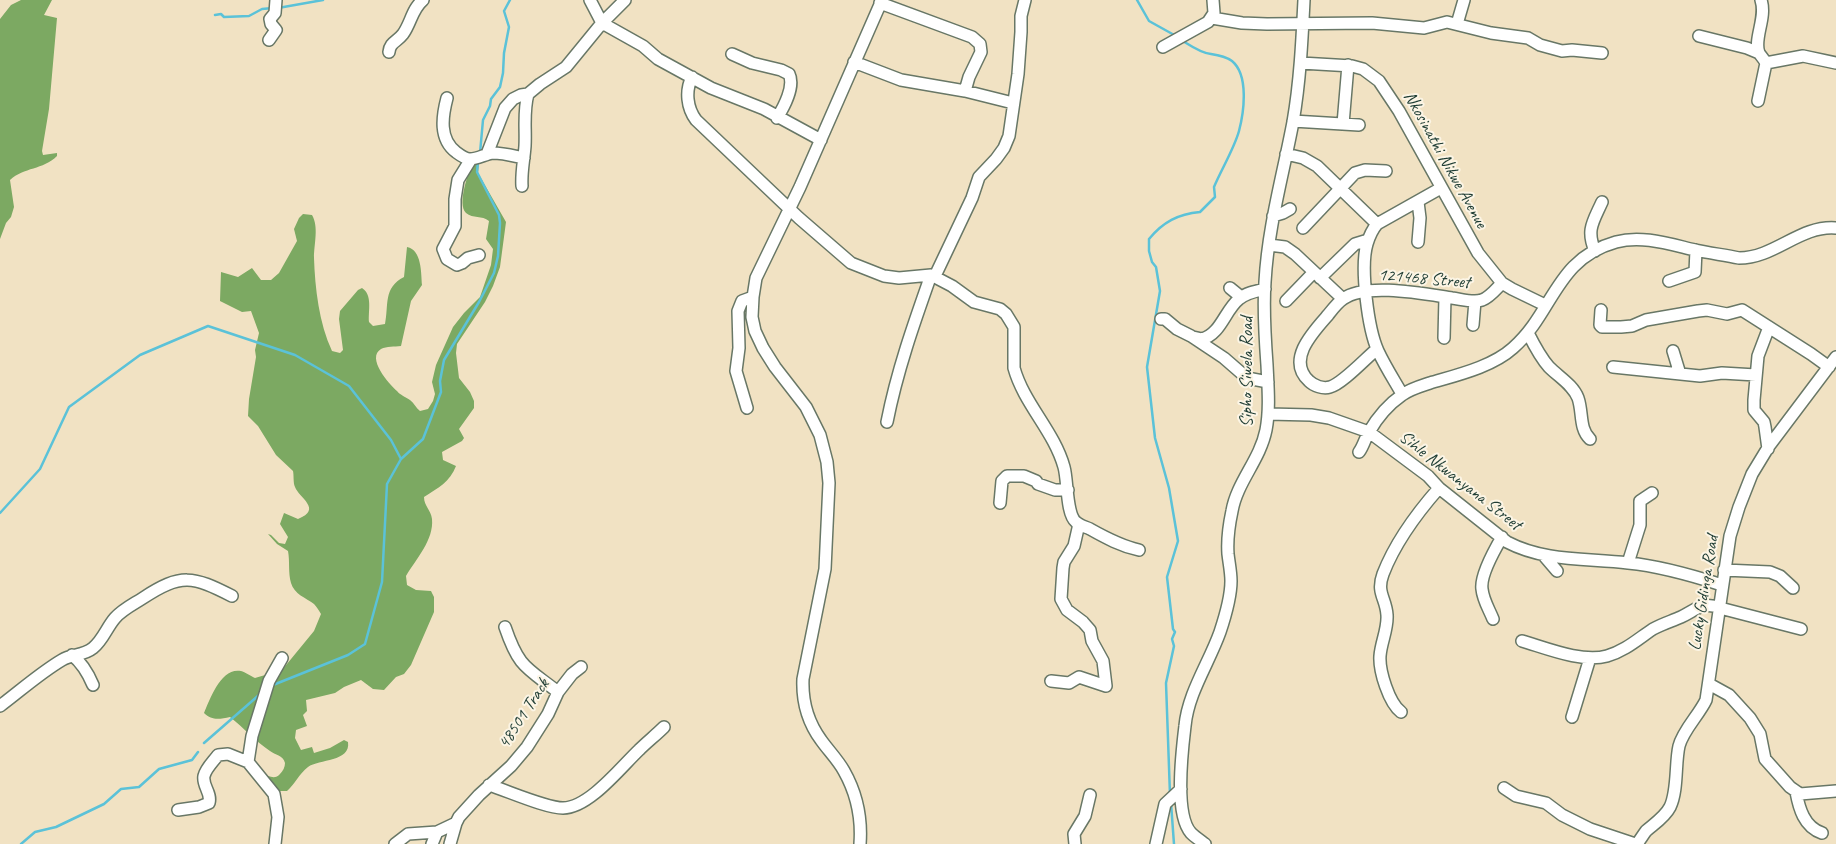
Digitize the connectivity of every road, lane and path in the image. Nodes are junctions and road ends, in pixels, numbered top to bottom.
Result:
1 (276, 0) edge
2 (423, 0) edge
3 (590, 0) edge
4 (625, 0) edge
5 (1025, 0) edge
6 (1213, 0) edge
7 (1304, 0) edge
8 (1464, 0) edge
9 (1761, 0) edge
10 (881, 2) edge
11 (1212, 18) junction
12 (602, 22) junction
13 (1457, 24) junction
14 (1302, 25) junction
15 (1699, 36) dead end
16 (269, 40) dead end
17 (1163, 47) dead end
18 (389, 52) dead end
19 (1602, 53) dead end
20 (732, 54) dead end
21 (1763, 58) junction
22 (854, 62) junction
23 (1301, 63) junction
24 (1836, 64) edge
25 (1348, 65) junction
26 (692, 77) junction
27 (965, 91) junction
28 (528, 94) junction
29 (447, 98) dead end
30 (1758, 101) dead end
31 (1013, 103) junction
32 (777, 118) junction
33 (1293, 122) junction
34 (1343, 124) junction
35 (1359, 125) dead end
36 (820, 140) junction
37 (487, 154) junction
38 (1286, 154) junction
39 (1438, 156) dead end
40 (524, 158) junction
41 (473, 159) junction
42 (1427, 163) junction
43 (1386, 171) dead end
44 (522, 186) dead end
45 (1341, 188) junction
46 (1441, 188) junction
47 (1418, 202) junction
48 (1602, 202) dead end
49 (789, 209) junction
50 (1290, 209) dead end
51 (1273, 216) junction
52 (1377, 224) junction
53 (1303, 228) dead end
54 (1836, 228) edge
55 (1368, 240) junction
56 (1418, 242) dead end
57 (1269, 245) junction
58 (1696, 250) junction
59 (1595, 251) junction
60 (478, 255) dead end
61 (933, 275) junction
62 (1317, 275) junction
63 (1669, 281) dead end
64 (1502, 283) junction
65 (1230, 288) dead end
66 (1265, 289) junction
67 (1366, 292) junction
68 (753, 297) junction
69 (1241, 297) junction
70 (1445, 297) junction
71 (1342, 299) junction
72 (1286, 301) dead end
73 (1475, 301) junction
74 (1545, 305) junction
75 (1601, 310) dead end
76 (1161, 319) dead end
77 (1473, 325) dead end
78 (1769, 327) junction
79 (1528, 333) junction
80 (1191, 336) junction
81 (1444, 338) dead end
82 (1377, 349) junction
83 (1673, 350) dead end
84 (1836, 357) edge
85 (1613, 367) dead end
86 (1830, 371) edge
87 (1680, 374) junction
88 (1756, 375) junction
89 (1268, 382) junction
90 (1402, 394) junction
91 (747, 408) dead end
92 (1268, 414) junction
93 (887, 422) dead end
94 (1369, 432) junction
95 (1590, 439) dead end
96 (1768, 450) junction
97 (1359, 452) dead end
98 (1439, 488) junction
99 (1068, 490) junction
100 (1652, 492) dead end
101 (1000, 503) dead end
102 (1079, 524) junction
103 (1502, 537) junction
104 (1139, 550) dead end
105 (1545, 557) junction
106 (1628, 563) junction
107 (1724, 570) junction
108 (1557, 571) dead end
109 (1722, 585) junction
110 (1793, 588) dead end
111 (232, 596) dead end
112 (1720, 608) junction
113 (1493, 619) dead end
114 (505, 627) dead end
115 (1801, 629) dead end
116 (1522, 641) dead end
117 (72, 655) junction
118 (282, 658) dead end
119 (1590, 658) junction
120 (582, 667) dead end
121 (1051, 681) dead end
122 (1709, 684) junction
123 (93, 685) dead end
124 (558, 692) junction
125 (0, 706) edge
126 (1401, 712) dead end
127 (1572, 717) dead end
128 (664, 727) dead end
129 (248, 762) junction
130 (489, 785) junction
131 (1504, 788) dead end
132 (1836, 791) edge
133 (1179, 792) junction
134 (1796, 792) junction
135 (1090, 795) dead end
136 (178, 810) dead end
137 (456, 823) junction
138 (437, 832) junction
139 (1822, 833) dead end
140 (275, 844) edge
141 (395, 844) edge
142 (432, 844) edge
143 (450, 844) edge
144 (860, 844) edge
145 (1075, 844) edge
146 (1156, 844) edge
147 (1205, 844) edge
148 (1636, 844) edge

1 - 16 street
2 - 18 street
3 - 12 street
4 - 12 street
5 - 31 street
6 - 11 street
7 - 14 street, Sipho Siwela Road
8 - 13 street
9 - 21 street
10 - 22 street
10 - 27 street
11 - 14 street
11 - 17 street
12 - 26 street
12 - 28 street
13 - 14 street
13 - 19 street
14 - 23 street, Sipho Siwela Road
15 - 21 street
20 - 32 street
21 - 24 street
21 - 30 street
22 - 27 street
22 - 36 street
23 - 25 street, Nkosinathi Nikwe Avenue
23 - 33 street, Sipho Siwela Road
25 - 34 street
25 - 42 street, Nkosinathi Nikwe Avenue
26 - 32 street
26 - 49 street
27 - 31 street
28 - 37 street
28 - 40 street
29 - 41 street
31 - 61 street
32 - 36 street
33 - 34 street
33 - 38 street, Sipho Siwela Road
34 - 35 street
36 - 49 street
37 - 40 street
37 - 41 street
38 - 45 street
38 - 51 street, Sipho Siwela Road
39 - 42 street
40 - 44 street
41 - 60 street
42 - 46 street, Nkosinathi Nikwe Avenue
43 - 45 street
45 - 52 street
45 - 53 street
46 - 47 street
46 - 64 street, Nkosinathi Nikwe Avenue
47 - 52 street
47 - 56 street
48 - 59 street
49 - 61 street
49 - 68 street
50 - 51 street
51 - 57 street, Sipho Siwela Road
52 - 55 street
54 - 58 street
55 - 62 street
55 - 67 street
57 - 62 street
57 - 66 street, Sipho Siwela Road
58 - 59 street
58 - 63 street
59 - 74 street
61 - 93 street
61 - 99 street
62 - 71 street
62 - 72 street
64 - 73 street, 121468 Street
64 - 74 street, Nkosinathi Nikwe Avenue
65 - 69 street
66 - 69 street
66 - 89 street, Sipho Siwela Road
67 - 70 street, 121468 Street
67 - 71 street, 121468 Street
67 - 82 street
68 - 91 street
68 - 144 street
69 - 80 street
70 - 73 street, 121468 Street
70 - 81 street
71 - 82 street
73 - 77 street
74 - 79 street
75 - 78 street
76 - 80 street
78 - 86 street
78 - 88 street
79 - 90 street
79 - 95 street
80 - 89 street
82 - 90 street
83 - 87 street
84 - 86 street, Lucky Gidinga Road
85 - 87 street
86 - 96 street, Lucky Gidinga Road
87 - 88 street
88 - 96 street
89 - 92 street, Sipho Siwela Road
90 - 94 street
92 - 94 street, Sihle Nkwanyana Street
92 - 133 street, Sipho Siwela Road
94 - 97 street
94 - 98 street, Sihle Nkwanyana Street
96 - 107 street, Lucky Gidinga Road
98 - 103 street, Sihle Nkwanyana Street
98 - 126 street
99 - 101 street
99 - 102 street
100 - 106 street
102 - 104 street
102 - 121 street
103 - 105 street, Sihle Nkwanyana Street
103 - 113 street
105 - 106 street, Sihle Nkwanyana Street
105 - 108 street
106 - 109 street, Sihle Nkwanyana Street
107 - 109 street, Lucky Gidinga Road
107 - 110 street
109 - 112 street, Lucky Gidinga Road
111 - 117 street
112 - 115 street
112 - 119 street
112 - 122 street, Lucky Gidinga Road
114 - 124 street
116 - 119 street
117 - 123 street
117 - 125 street
118 - 129 street
119 - 127 street
120 - 124 street, 48501 Track
122 - 134 street
122 - 148 street, Lucky Gidinga Road
124 - 130 street, 48501 Track
128 - 130 street
129 - 136 street
129 - 140 street
130 - 137 street, 48501 Track
131 - 148 street
132 - 134 street
133 - 146 street
133 - 147 street, Sipho Siwela Road
134 - 139 street
135 - 145 street
137 - 138 street
137 - 143 street
138 - 141 street
138 - 142 street

